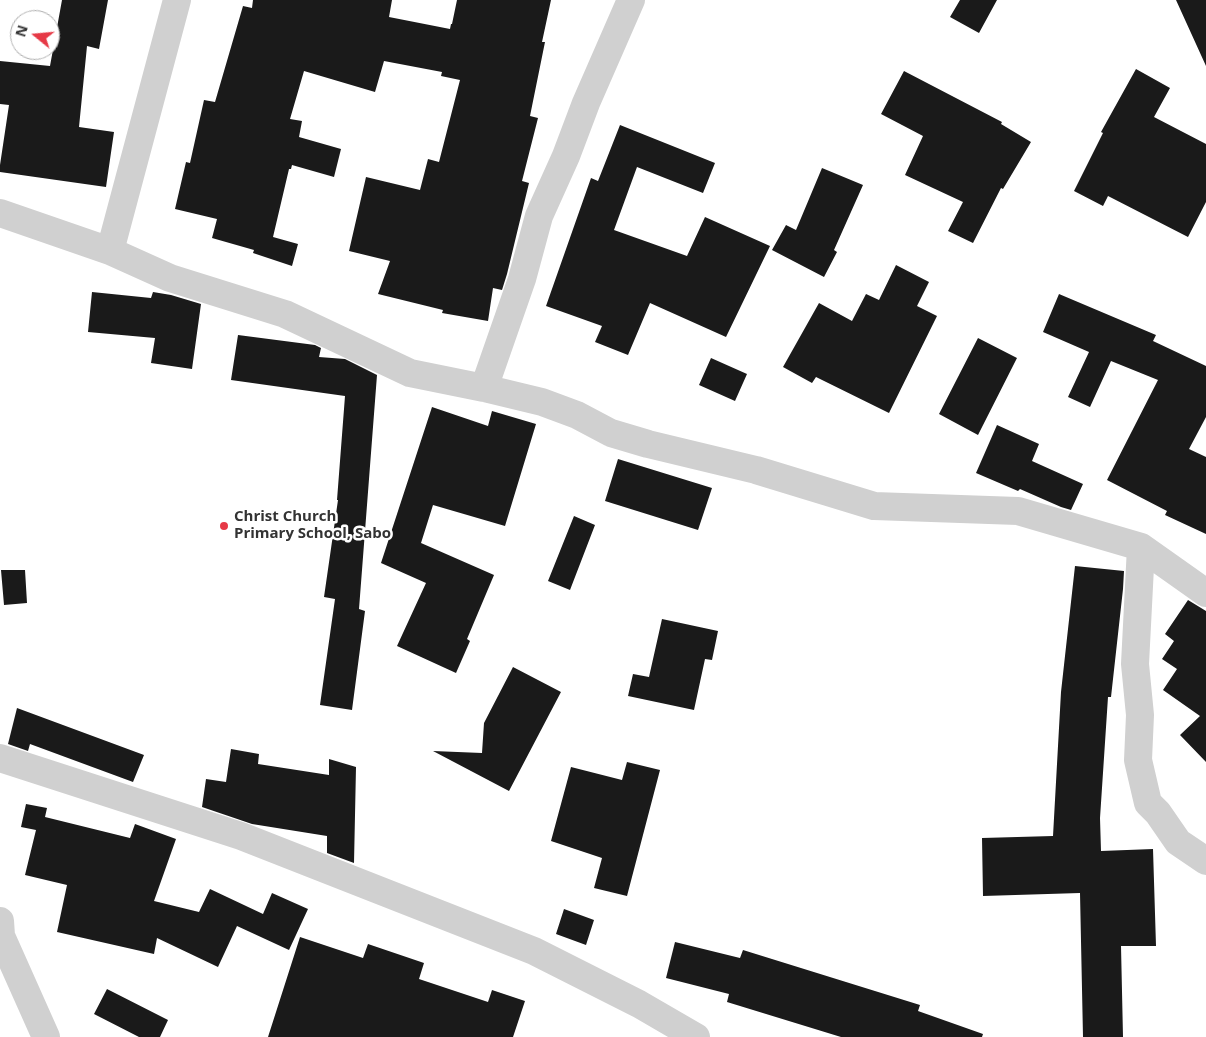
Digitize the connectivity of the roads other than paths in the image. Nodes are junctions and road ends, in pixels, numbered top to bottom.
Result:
1 (177, 0) edge
2 (631, 0) edge
3 (0, 213) edge
4 (110, 251) junction
5 (484, 388) junction
6 (1140, 547) junction
7 (1206, 593) edge
8 (0, 758) edge
9 (1206, 861) edge
10 (0, 921) edge
11 (46, 1037) edge
12 (696, 1037) edge

1 - 4 street
2 - 5 street
3 - 4 street
4 - 5 street
5 - 6 street
6 - 7 street
6 - 9 street
8 - 12 street
10 - 11 street

